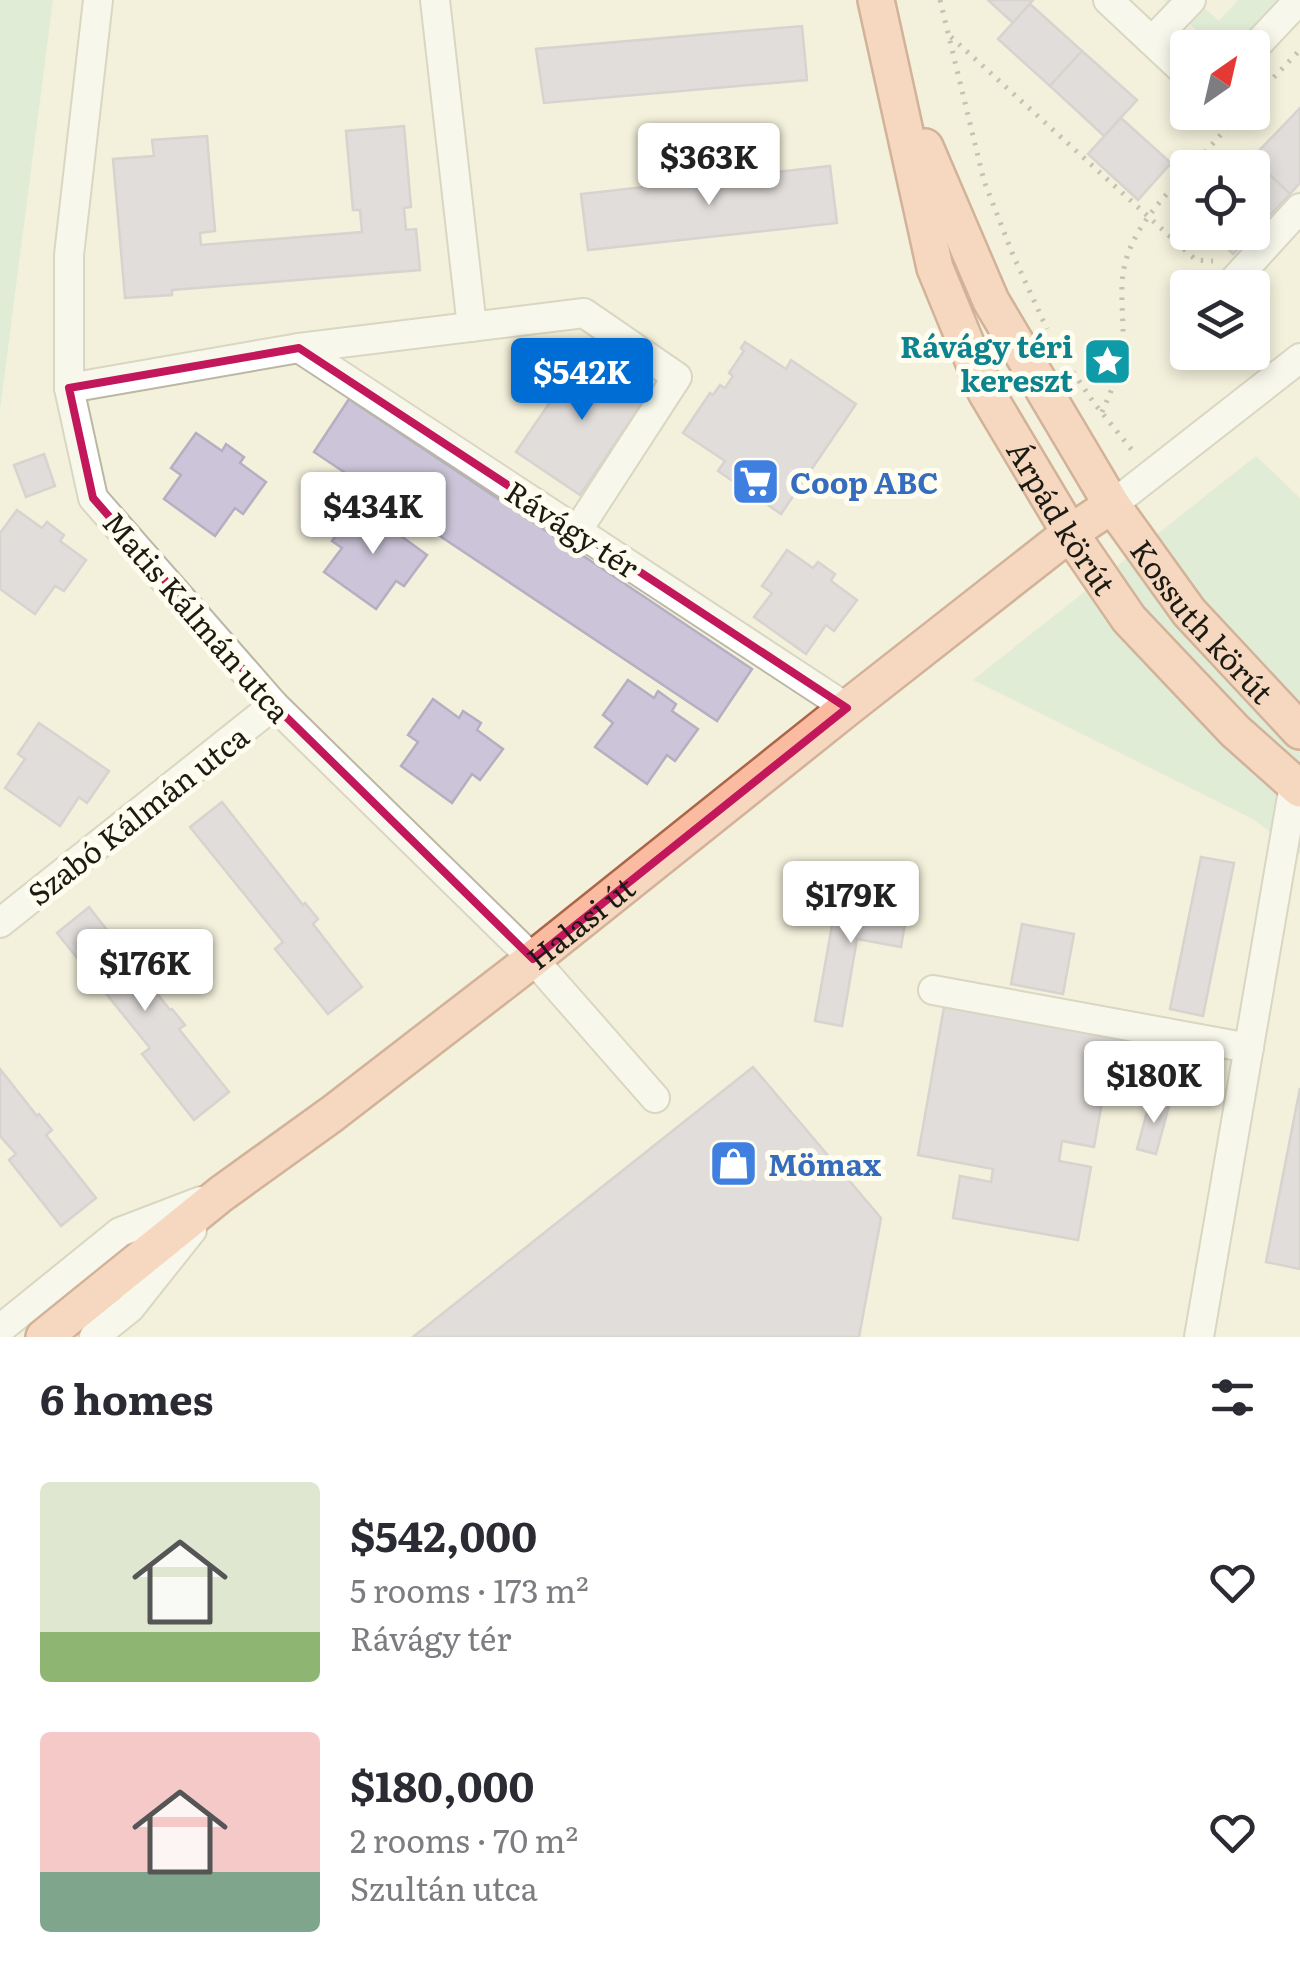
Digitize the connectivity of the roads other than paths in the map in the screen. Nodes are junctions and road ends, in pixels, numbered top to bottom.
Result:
1 (98, 0) edge
2 (435, 0) edge
3 (876, 0) edge
4 (1108, 0) edge
5 (1190, 0) edge
6 (1298, 0) edge
7 (1270, 30) edge
8 (1152, 42) junction
9 (1170, 58) edge
10 (892, 70) junction
11 (1300, 208) edge
12 (1244, 270) edge
13 (472, 327) junction
14 (299, 348) junction
15 (1300, 358) edge
16 (69, 388) junction
17 (1112, 505) junction
18 (577, 530) junction
19 (1070, 533) junction
20 (274, 706) junction
21 (847, 708) junction
22 (1300, 730) edge
23 (1297, 787) edge
24 (0, 923) edge
25 (534, 959) junction
26 (933, 990) dead end
27 (1248, 1048) junction
28 (655, 1098) dead end
29 (221, 1194) junction
30 (0, 1329) edge
31 (44, 1337) edge
32 (94, 1337) edge
33 (1200, 1337) edge

1 - 16 street, Matis Kálmán utca
2 - 13 street
3 - 10 main road, Árpád körút
4 - 8 street
5 - 8 street
6 - 7 street
8 - 9 street
10 - 17 main road, Árpád körút
10 - 19 main road, Árpád körút
11 - 12 street
13 - 14 street
13 - 18 street
14 - 16 street
14 - 18 street, Rávágy tér
15 - 17 street
16 - 20 street, Matis Kálmán utca
17 - 19 main road, Halasi út
17 - 22 main road, Kossuth körút
18 - 21 street, Rávágy tér
19 - 21 main road, Halasi út
19 - 23 main road, Árpád körút
20 - 24 street, Szabó Kálmán utca
20 - 25 street, Matis Kálmán utca
21 - 25 main road, Halasi út
23 - 27 street
25 - 28 street, Matis Kálmán utca
25 - 29 main road, Halasi út
26 - 27 street
27 - 33 street
29 - 30 street
29 - 31 main road, Halasi út
29 - 32 street

